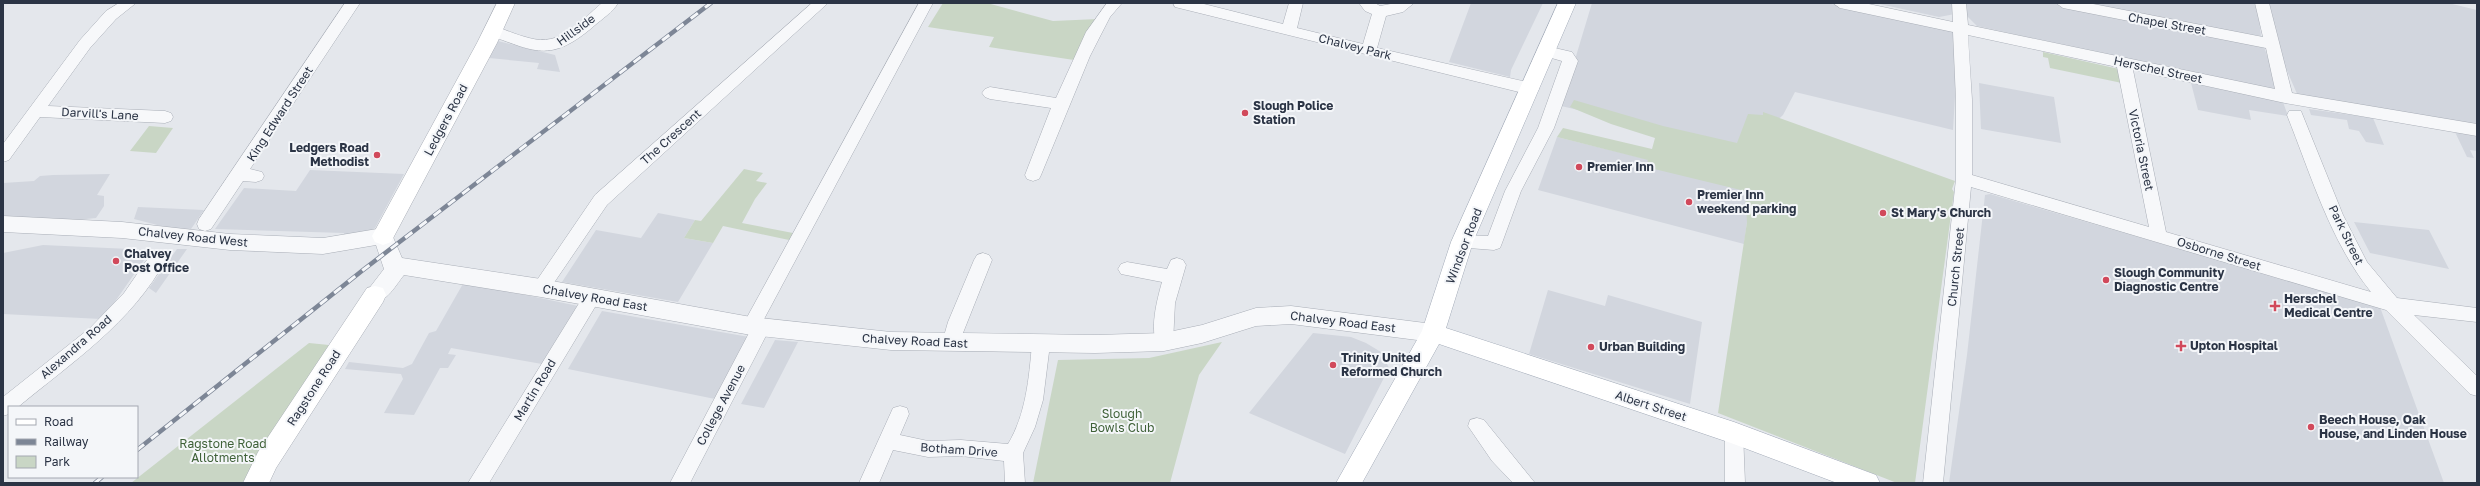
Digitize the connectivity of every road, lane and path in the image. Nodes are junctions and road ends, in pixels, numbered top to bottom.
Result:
1 (130, 3) edge
2 (353, 3) edge
3 (506, 3) edge
4 (611, 3) edge
5 (821, 3) edge
6 (926, 3) edge
7 (1115, 3) edge
8 (1180, 3) edge
9 (1296, 3) edge
10 (1366, 3) edge
11 (1407, 3) edge
12 (1567, 3) edge
13 (1840, 3) edge
14 (1959, 3) edge
15 (2063, 3) edge
16 (2262, 3) edge
17 (1380, 12) junction
18 (1959, 28) junction
19 (491, 30) junction
20 (1289, 31) junction
21 (2271, 44) junction
22 (1369, 51) junction
23 (1546, 51) junction
24 (2124, 63) junction
25 (1531, 89) junction
26 (990, 93) dead end
27 (2285, 97) junction
28 (1062, 104) junction
29 (36, 111) junction
30 (2295, 115) dead end
31 (164, 117) dead end
32 (2477, 130) edge
33 (3, 156) edge
34 (240, 174) junction
35 (1033, 175) dead end
36 (256, 176) dead end
37 (1964, 179) junction
38 (3, 224) edge
39 (205, 224) dead end
40 (383, 236) junction
41 (2159, 237) junction
42 (1462, 242) junction
43 (156, 259) dead end
44 (983, 260) dead end
45 (399, 266) junction
46 (1127, 269) dead end
47 (541, 288) junction
48 (375, 296) joint
49 (592, 297) junction
50 (2392, 305) junction
51 (2477, 315) edge
52 (756, 327) junction
53 (1433, 333) junction
54 (1164, 342) junction
55 (951, 343) junction
56 (1041, 344) junction
57 (2477, 388) edge
58 (3, 408) edge
59 (900, 414) dead end
60 (1477, 426) dead end
61 (1734, 433) junction
62 (888, 441) junction
63 (1013, 452) junction
64 (256, 483) edge
65 (478, 483) edge
66 (680, 483) edge
67 (869, 483) edge
68 (1015, 483) edge
69 (1349, 483) edge
70 (1525, 483) edge
71 (1735, 483) edge
72 (1867, 483) edge
73 (1933, 483) edge

1 - 29 street, Darvill's Lane
2 - 34 street, King Edward Street
3 - 19 main road, Ledgers Road
4 - 19 street, Hillside
5 - 47 street, The Crescent
6 - 52 street
7 - 28 street
8 - 20 street, Chalvey Park
9 - 20 street
10 - 17 street
11 - 17 street
12 - 23 main road, Windsor Road
13 - 18 street, Herschel Street
14 - 18 street, Church Street
15 - 21 street, Chapel Street
16 - 21 street
17 - 22 street
18 - 24 street, Herschel Street
18 - 37 street, Church Street
19 - 40 main road, Ledgers Road
20 - 22 street, Chalvey Park
21 - 27 street
22 - 25 street, Chalvey Park
23 - 25 main road, Windsor Road
23 - 42 street
24 - 27 street, Herschel Street
24 - 41 street, Victoria Street
25 - 42 main road, Windsor Road
26 - 28 street
27 - 32 street, Herschel Street
28 - 35 street
29 - 31 street, Darvill's Lane
29 - 33 street, Darvill's Lane
30 - 50 street, Park Street
34 - 36 street
34 - 39 street, King Edward Street
37 - 41 street, Osborne Street
37 - 73 street, Church Street
38 - 40 street, Chalvey Road West
40 - 45 street
41 - 50 street, Osborne Street
42 - 53 main road, Windsor Road
43 - 58 street, Alexandra Road
44 - 55 street
45 - 47 street, Chalvey Road East
45 - 48 street
46 - 54 street
47 - 49 street, Chalvey Road East
48 - 64 main road, Ragstone Road
49 - 52 street, Chalvey Road East
49 - 65 street, Martin Road
50 - 51 street, Osborne Street
50 - 57 street, Park Street
52 - 55 street, Chalvey Road East
52 - 66 street, College Avenue
53 - 54 street, Chalvey Road East
53 - 61 main road, Albert Street
53 - 69 main road, Windsor Road
54 - 56 street, Chalvey Road East
55 - 56 street, Chalvey Road East
56 - 63 street, Botham Drive
59 - 62 street
60 - 70 street
61 - 71 street
61 - 72 main road, Albert Street
62 - 63 street, Botham Drive
62 - 67 street
63 - 68 street

